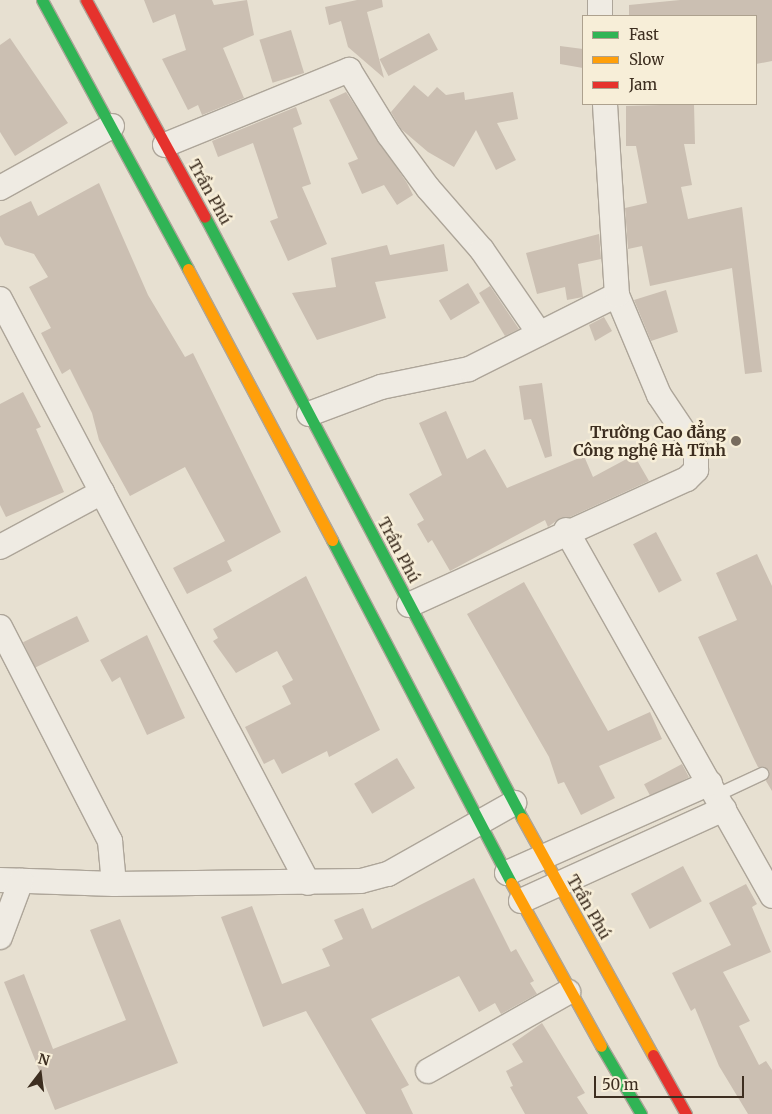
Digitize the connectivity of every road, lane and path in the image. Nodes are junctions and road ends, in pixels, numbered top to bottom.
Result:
1 (42, 0) edge
2 (86, 0) edge
3 (600, 0) edge
4 (600, 15) edge
5 (605, 105) edge
6 (112, 126) junction
7 (165, 145) junction
8 (0, 188) edge
9 (617, 295) junction
10 (0, 299) edge
11 (539, 333) junction
12 (309, 414) junction
13 (102, 492) junction
14 (566, 530) junction
15 (0, 547) edge
16 (409, 605) junction
17 (0, 627) edge
18 (762, 774) dead end
19 (717, 796) junction
20 (514, 803) junction
21 (478, 822) junction
22 (543, 857) junction
23 (507, 873) junction
24 (10, 880) edge
25 (308, 883) junction
26 (114, 884) junction
27 (557, 885) junction
28 (770, 888) edge
29 (521, 901) junction
30 (0, 937) edge
31 (568, 992) junction
32 (428, 1071) dead end
33 (641, 1114) edge
34 (686, 1114) edge

1 - 6 main road
2 - 7 main road, Trần Phú
3 - 4 street
5 - 9 street
6 - 8 street
6 - 21 main road
7 - 11 street
7 - 12 main road, Trần Phú
9 - 11 street
9 - 14 street
10 - 13 street
11 - 12 street
12 - 16 main road, Trần Phú
13 - 15 street
13 - 25 street
14 - 16 street
14 - 19 street
16 - 20 main road, Trần Phú
17 - 26 street
18 - 19 lane
19 - 22 street
19 - 27 street
19 - 28 street
20 - 21 street
20 - 22 main road, Trần Phú
21 - 23 main road
21 - 25 street
22 - 23 street
22 - 27 main road, Trần Phú
23 - 29 main road
24 - 26 street
24 - 30 street
25 - 26 street
27 - 29 street
27 - 34 main road, Trần Phú
29 - 31 main road
31 - 32 street
31 - 33 main road

